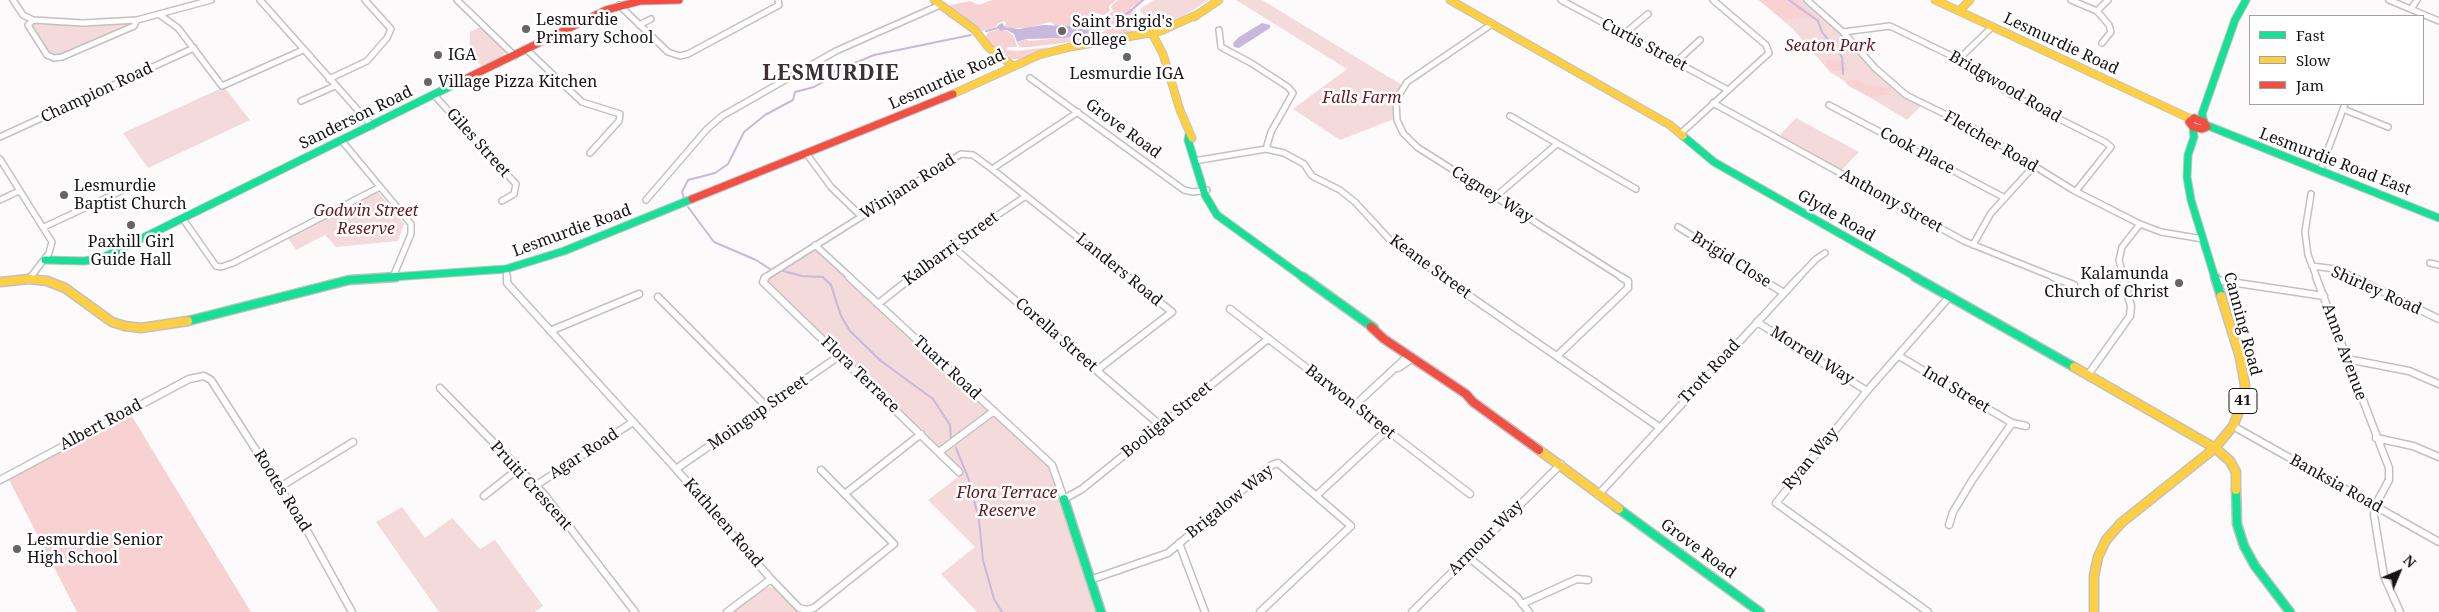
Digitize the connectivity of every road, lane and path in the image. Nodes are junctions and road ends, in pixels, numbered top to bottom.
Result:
1 (13, 0) edge
2 (211, 0) edge
3 (260, 0) edge
4 (365, 0) edge
5 (458, 0) edge
6 (680, 0) edge
7 (778, 0) edge
8 (1220, 0) edge
9 (1561, 0) edge
10 (1713, 0) edge
11 (1807, 0) edge
12 (1935, 0) edge
13 (1970, 0) edge
14 (2071, 0) edge
15 (2108, 0) edge
16 (2246, 0) edge
17 (2389, 0) edge
18 (2417, 0) edge
19 (1456, 1) edge
20 (937, 2) edge
21 (618, 5) junction
22 (2411, 9) junction
23 (1959, 11) junction
24 (2097, 11) junction
25 (160, 14) junction
26 (1648, 14) dead end
27 (651, 19) dead end
28 (33, 20) junction
29 (137, 20) junction
30 (2439, 21) edge
31 (1492, 24) junction
32 (640, 25) junction
33 (1992, 27) junction
34 (1218, 30) dead end
35 (1843, 32) junction
36 (1624, 34) junction
37 (1156, 35) junction
38 (1700, 40) dead end
39 (2102, 43) dead end
40 (194, 48) junction
41 (303, 50) junction
42 (527, 50) junction
43 (514, 56) junction
44 (1959, 59) junction
45 (1676, 62) junction
46 (1013, 66) junction
47 (329, 78) junction
48 (1030, 78) dead end
49 (334, 86) junction
50 (1728, 90) junction
51 (434, 95) junction
52 (301, 101) dead end
53 (1714, 103) junction
54 (1829, 105) dead end
55 (2344, 106) edge
56 (1078, 112) junction
57 (1510, 116) dead end
58 (2199, 123) junction
59 (372, 126) junction
60 (2388, 127) dead end
61 (1680, 134) junction
62 (0, 137) edge
63 (342, 141) junction
64 (1557, 144) junction
65 (1266, 149) junction
66 (590, 153) dead end
67 (806, 153) junction
68 (0, 159) edge
69 (1196, 160) junction
70 (2034, 166) junction
71 (992, 169) junction
72 (2320, 171) junction
73 (134, 184) dead end
74 (380, 187) junction
75 (1636, 189) dead end
76 (1206, 190) junction
77 (19, 191) junction
78 (2076, 191) junction
79 (2311, 194) dead end
80 (1026, 196) junction
81 (1495, 197) junction
82 (2005, 198) junction
83 (0, 200) edge
84 (646, 200) dead end
85 (502, 201) dead end
86 (861, 216) junction
87 (2439, 218) edge
88 (183, 219) junction
89 (2140, 224) junction
90 (44, 227) junction
91 (1678, 227) dead end
92 (2203, 238) junction
93 (815, 245) junction
94 (1973, 245) junction
95 (952, 246) junction
96 (1825, 253) dead end
97 (45, 260) junction
98 (2430, 263) dead end
99 (2439, 265) edge
100 (2312, 266) junction
101 (506, 269) junction
102 (393, 277) junction
103 (764, 278) joint
104 (29, 279) junction
105 (2216, 280) junction
106 (0, 282) edge
107 (2074, 285) dead end
108 (1784, 293) junction
109 (639, 294) dead end
110 (1950, 296) junction
111 (2324, 296) junction
112 (658, 297) dead end
113 (878, 304) junction
114 (1230, 309) dead end
115 (2439, 319) edge
116 (1757, 322) junction
117 (550, 331) junction
118 (1268, 338) junction
119 (839, 356) junction
120 (1557, 356) junction
121 (1899, 356) junction
122 (1411, 357) junction
123 (2347, 359) junction
124 (1097, 370) junction
125 (2088, 375) junction
126 (204, 376) joint
127 (2439, 384) edge
128 (440, 388) dead end
129 (1867, 391) junction
130 (1354, 406) junction
131 (767, 407) junction
132 (994, 411) junction
133 (633, 422) junction
134 (2012, 423) junction
135 (1160, 425) junction
136 (2026, 426) dead end
137 (2233, 426) junction
138 (1658, 427) junction
139 (1386, 431) junction
140 (921, 434) junction
141 (2376, 438) junction
142 (352, 442) dead end
143 (2215, 448) junction
144 (939, 452) junction
145 (2439, 457) edge
146 (1560, 465) junction
147 (518, 469) junction
148 (676, 469) junction
149 (821, 470) dead end
150 (959, 472) dead end
151 (0, 480) edge
152 (535, 486) junction
153 (280, 487) junction
154 (846, 493) junction
155 (1470, 494) dead end
156 (1599, 494) junction
157 (1318, 495) junction
158 (484, 496) dead end
159 (1064, 499) junction
160 (2375, 506) junction
161 (1949, 525) dead end
162 (2439, 542) edge
163 (1179, 543) junction
164 (1467, 556) junction
165 (771, 579) junction
166 (1090, 580) junction
167 (1588, 580) dead end
168 (1522, 604) junction
169 (352, 612) edge
170 (636, 612) edge
171 (727, 612) edge
172 (1101, 612) edge
173 (1205, 612) edge
174 (1260, 612) edge
175 (1412, 612) edge
176 (1530, 612) edge
177 (1760, 612) edge
178 (1928, 612) edge
179 (2094, 612) edge
180 (2290, 612) edge
181 (2400, 612) edge

1 - 28 street
2 - 25 street
3 - 41 street
4 - 47 street
5 - 43 street
6 - 21 street, Sanderson Road
7 - 32 street
8 - 37 street, Lesmurdie Road
9 - 36 street, Curtis Street
10 - 50 street
11 - 35 street, Fletcher Road
12 - 23 street, Lesmurdie Road
13 - 23 street
14 - 24 street
15 - 24 street
16 - 58 street, Canning Road / 41
17 - 22 street
18 - 22 street
19 - 31 street, Glyde Road
20 - 46 street
20 - 84 street
21 - 32 street
21 - 42 street, Sanderson Road
22 - 30 street
23 - 33 street, Lesmurdie Road
24 - 39 street
25 - 29 street
25 - 40 street
26 - 36 street
27 - 32 street
28 - 29 street
28 - 29 street
31 - 61 street, Glyde Road
31 - 81 street, Cagney Way
33 - 44 street
33 - 58 street, Lesmurdie Road
34 - 65 street
35 - 44 street, Bridgwood Road
35 - 70 street, Fletcher Road
36 - 45 street, Curtis Street
37 - 46 street, Lesmurdie Road
37 - 69 street
38 - 45 street
40 - 41 street
40 - 62 street, Champion Road
41 - 47 street
42 - 43 street, Sanderson Road
42 - 66 street
43 - 51 street, Sanderson Road
44 - 78 street, Bridgwood Road
45 - 50 street, Curtis Street
46 - 67 street, Lesmurdie Road
47 - 49 street
48 - 56 street, Grove Road
49 - 52 street
49 - 59 street
50 - 53 street
51 - 59 street, Sanderson Road
51 - 85 street, Giles Street
53 - 61 street
53 - 94 street, Anthony Street
54 - 82 street, Cook Place
55 - 60 street
55 - 72 street
56 - 71 street
56 - 76 street, Grove Road
57 - 64 street
58 - 72 street, Lesmurdie Road East
58 - 92 street, Canning Road / 41
59 - 63 street, Sanderson Road
61 - 110 street, Glyde Road
63 - 74 street
63 - 88 street, Sanderson Road
64 - 75 street
64 - 81 street
65 - 69 street, Keane Street
65 - 120 street, Keane Street
67 - 86 street
67 - 101 street, Lesmurdie Road
68 - 77 street
69 - 76 street
70 - 78 street, Fletcher Road
70 - 82 street
71 - 80 street, Landers Road
71 - 86 street, Winjana Road
72 - 87 street, Lesmurdie Road East
73 - 90 street
74 - 88 street
74 - 102 street
76 - 122 street, Grove Road
77 - 83 street
77 - 90 street
78 - 89 street, Fletcher Road
79 - 100 street, Anne Avenue
80 - 95 street, Kalbarri Street
80 - 124 street, Landers Road
81 - 120 street, Cagney Way
82 - 94 street
86 - 93 street, Winjana Road
88 - 97 street, Sanderson Road
89 - 92 street, Fletcher Road
89 - 125 street
90 - 97 street
91 - 108 street, Brigid Close
92 - 105 street, Canning Road / 41
93 - 103 street, Winjana Road
93 - 113 street, Tuart Road
94 - 107 street, Anthony Street
95 - 113 street, Kalbarri Street
95 - 124 street, Corella Street
96 - 108 street, Trott Road
97 - 104 street
98 - 99 street
100 - 111 street, Anne Avenue
100 - 115 street, Shirley Road
101 - 102 street, Lesmurdie Road
101 - 117 street, Kathleen Road
102 - 104 street, Lesmurdie Road
103 - 119 street, Flora Terrace
104 - 106 street, Lesmurdie Road
105 - 111 street
105 - 137 street, Canning Road / 41
108 - 116 street, Trott Road
109 - 117 street
110 - 121 street, Ryan Way
110 - 125 street, Glyde Road
111 - 123 street, Anne Avenue
112 - 131 street
113 - 132 street, Tuart Road
114 - 118 street, Barwon Street
116 - 129 street, Morrell Way
116 - 138 street, Trott Road
117 - 133 street, Kathleen Road
118 - 130 street, Barwon Street
118 - 135 street, Booligal Street
119 - 131 street, Moingup Street
119 - 140 street, Flora Terrace
120 - 138 street, Keane Street
121 - 129 street, Ryan Way
121 - 134 street, Ind Street
122 - 130 street
122 - 146 street, Grove Road
123 - 127 street
123 - 141 street, Anne Avenue
124 - 135 street, Corella Street
125 - 143 street, Glyde Road
126 - 151 street, Albert Road
126 - 153 street, Rootes Road
128 - 147 street, Pruiti Crescent
129 - 178 street, Ryan Way
130 - 139 street, Barwon Street
131 - 148 street, Moingup Street
132 - 144 street
132 - 159 street, Tuart Road
133 - 148 street, Kathleen Road
133 - 152 street, Agar Road
134 - 136 street, Ind Street
134 - 161 street
135 - 159 street, Booligal Street
137 - 143 street, Canning Road / 41
137 - 160 street, Banksia Road
138 - 156 street, Trott Road
139 - 155 street, Barwon Street
139 - 157 street
140 - 144 street, Flora Terrace
140 - 154 street
141 - 145 street
141 - 160 street, Anne Avenue
142 - 153 street
143 - 179 street, Canning Road / 41
143 - 180 street, Glyde Road
144 - 150 street, Flora Terrace
146 - 156 street, Grove Road
146 - 164 street, Armour Way
147 - 152 street, Pruiti Crescent
147 - 158 street
148 - 165 street, Kathleen Road
149 - 154 street, Kathleen Road
152 - 170 street, Pruiti Crescent
153 - 169 street, Rootes Road
154 - 165 street, Kathleen Road
156 - 177 street, Grove Road
157 - 163 street, Brigalow Way
157 - 174 street, Brigalow Way
159 - 166 street
160 - 162 street, Banksia Road
160 - 181 street
163 - 166 street, Brigalow Way
163 - 173 street
164 - 168 street
164 - 175 street, Armour Way
165 - 171 street
166 - 172 street
167 - 168 street
168 - 176 street

